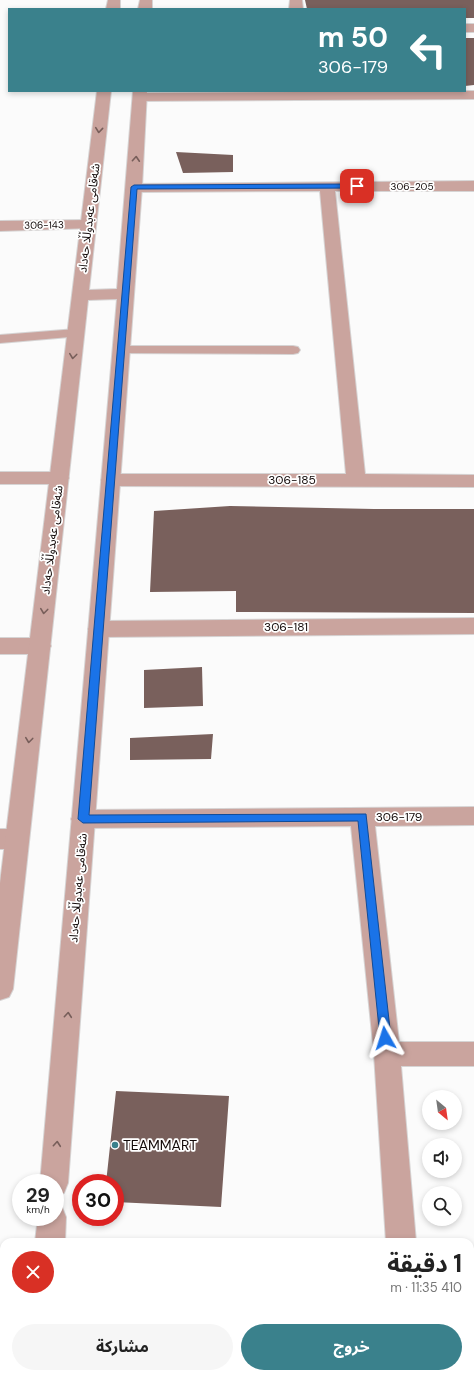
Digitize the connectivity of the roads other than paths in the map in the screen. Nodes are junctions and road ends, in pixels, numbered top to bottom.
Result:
1 (104, 92) edge
2 (140, 94) edge
3 (474, 96) edge
4 (327, 186) junction
5 (474, 186) edge
6 (134, 187) junction
7 (88, 225) junction
8 (0, 226) edge
9 (126, 294) junction
10 (80, 295) junction
11 (76, 334) junction
12 (0, 339) edge
13 (121, 350) junction
14 (293, 350) dead end
15 (0, 478) edge
16 (59, 478) junction
17 (111, 480) junction
18 (356, 480) junction
19 (474, 480) edge
20 (474, 626) edge
21 (99, 629) junction
22 (0, 646) edge
23 (40, 646) junction
24 (474, 816) edge
25 (362, 817) junction
26 (83, 819) junction
27 (9, 839) edge
28 (0, 989) edge
29 (387, 1054) junction
30 (474, 1054) edge
31 (55, 1174) edge
32 (51, 1226) edge
33 (50, 1238) edge
34 (401, 1238) edge

1 -> 7 street, شەقامی عەبدوڵڵا حەداد
2 - 3 street
6 -> 2 street, شەقامی عەبدوڵڵا حەداد
4 - 5 street, 306-205
4 - 6 street, 306-205
4 - 18 street
6 - 9 street, شەقامی عەبدوڵڵا حەداد
7 - 8 street, 306-143
7 - 10 street, شەقامی عەبدوڵڵا حەداد
9 - 10 street
9 - 13 street, شەقامی عەبدوڵڵا حەداد
10 - 11 street, شەقامی عەبدوڵڵا حەداد
11 - 12 lane
11 -> 16 street, شەقامی عەبدوڵڵا حەداد
13 - 14 lane
13 - 17 street, شەقامی عەبدوڵڵا حەداد
15 - 16 street
16 -> 23 street, شەقامی عەبدوڵڵا حەداد
17 - 18 street, 306-185
17 - 21 street, شەقامی عەبدوڵڵا حەداد
18 - 19 street, 306-185
20 - 21 street, 306-181
21 - 26 street, شەقامی عەبدوڵڵا حەداد
22 - 23 street
23 -> 27 street, شەقامی عەبدوڵڵا حەداد
24 - 25 street, 306-179
25 - 26 street, 306-179
25 - 29 street
31 -> 26 street, شەقامی عەبدوڵڵا حەداد
27 - 28 street, شەقامی عەبدوڵڵا حەداد
29 - 30 street
29 - 34 street
32 - 33 street

